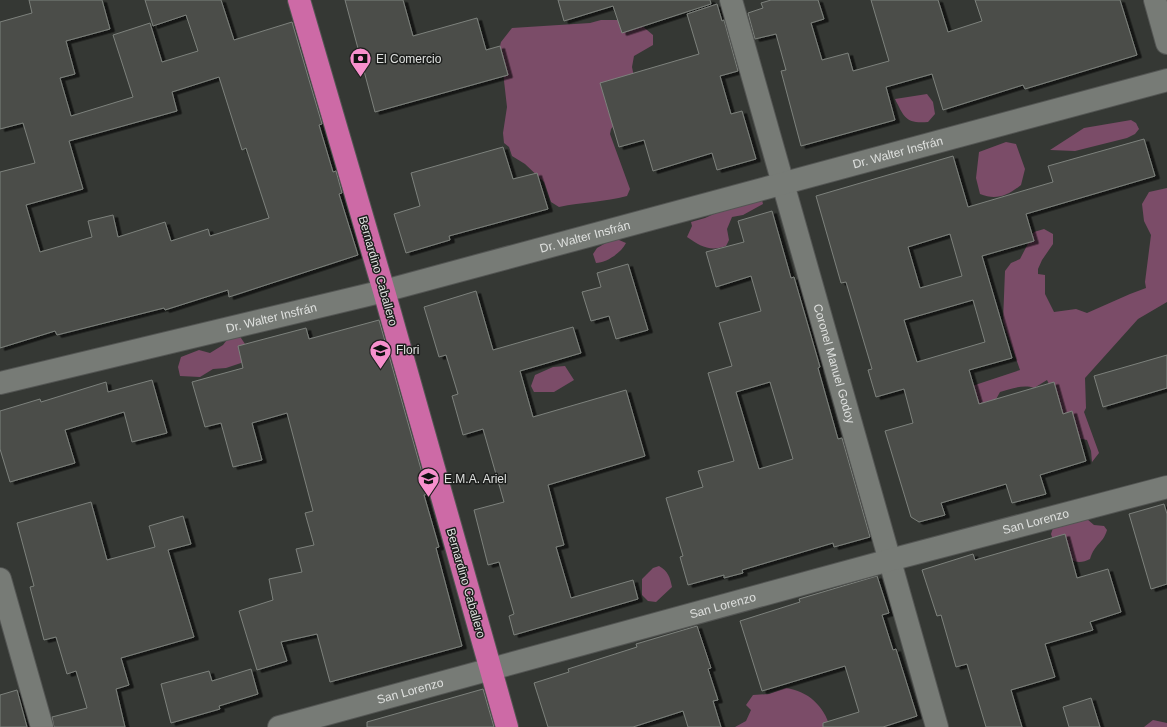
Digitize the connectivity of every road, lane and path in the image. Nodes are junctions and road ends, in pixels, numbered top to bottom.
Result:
1 (299, 0) edge
2 (731, 0) edge
3 (1155, 0) edge
4 (1167, 43) edge
5 (1167, 80) edge
6 (784, 183) junction
7 (384, 290) junction
8 (0, 383) edge
9 (1167, 487) edge
10 (890, 560) junction
11 (0, 579) edge
12 (490, 669) junction
13 (42, 727) edge
14 (279, 727) edge
15 (507, 727) edge
16 (937, 727) edge

1 - 7 highway, Bernardino Caballero
2 - 6 street, Coronel Manuel Godoy
3 - 4 street
5 - 6 street, Dr. Walter Insfrán
6 - 7 street, Dr. Walter Insfrán
6 - 10 street, Coronel Manuel Godoy
7 - 8 street, Dr. Walter Insfrán
7 - 12 highway, Bernardino Caballero
9 - 10 street, San Lorenzo
10 - 12 street, San Lorenzo
10 - 16 street, Coronel Manuel Godoy
11 - 13 street
12 - 14 street, San Lorenzo
12 - 15 highway, Bernardino Caballero

